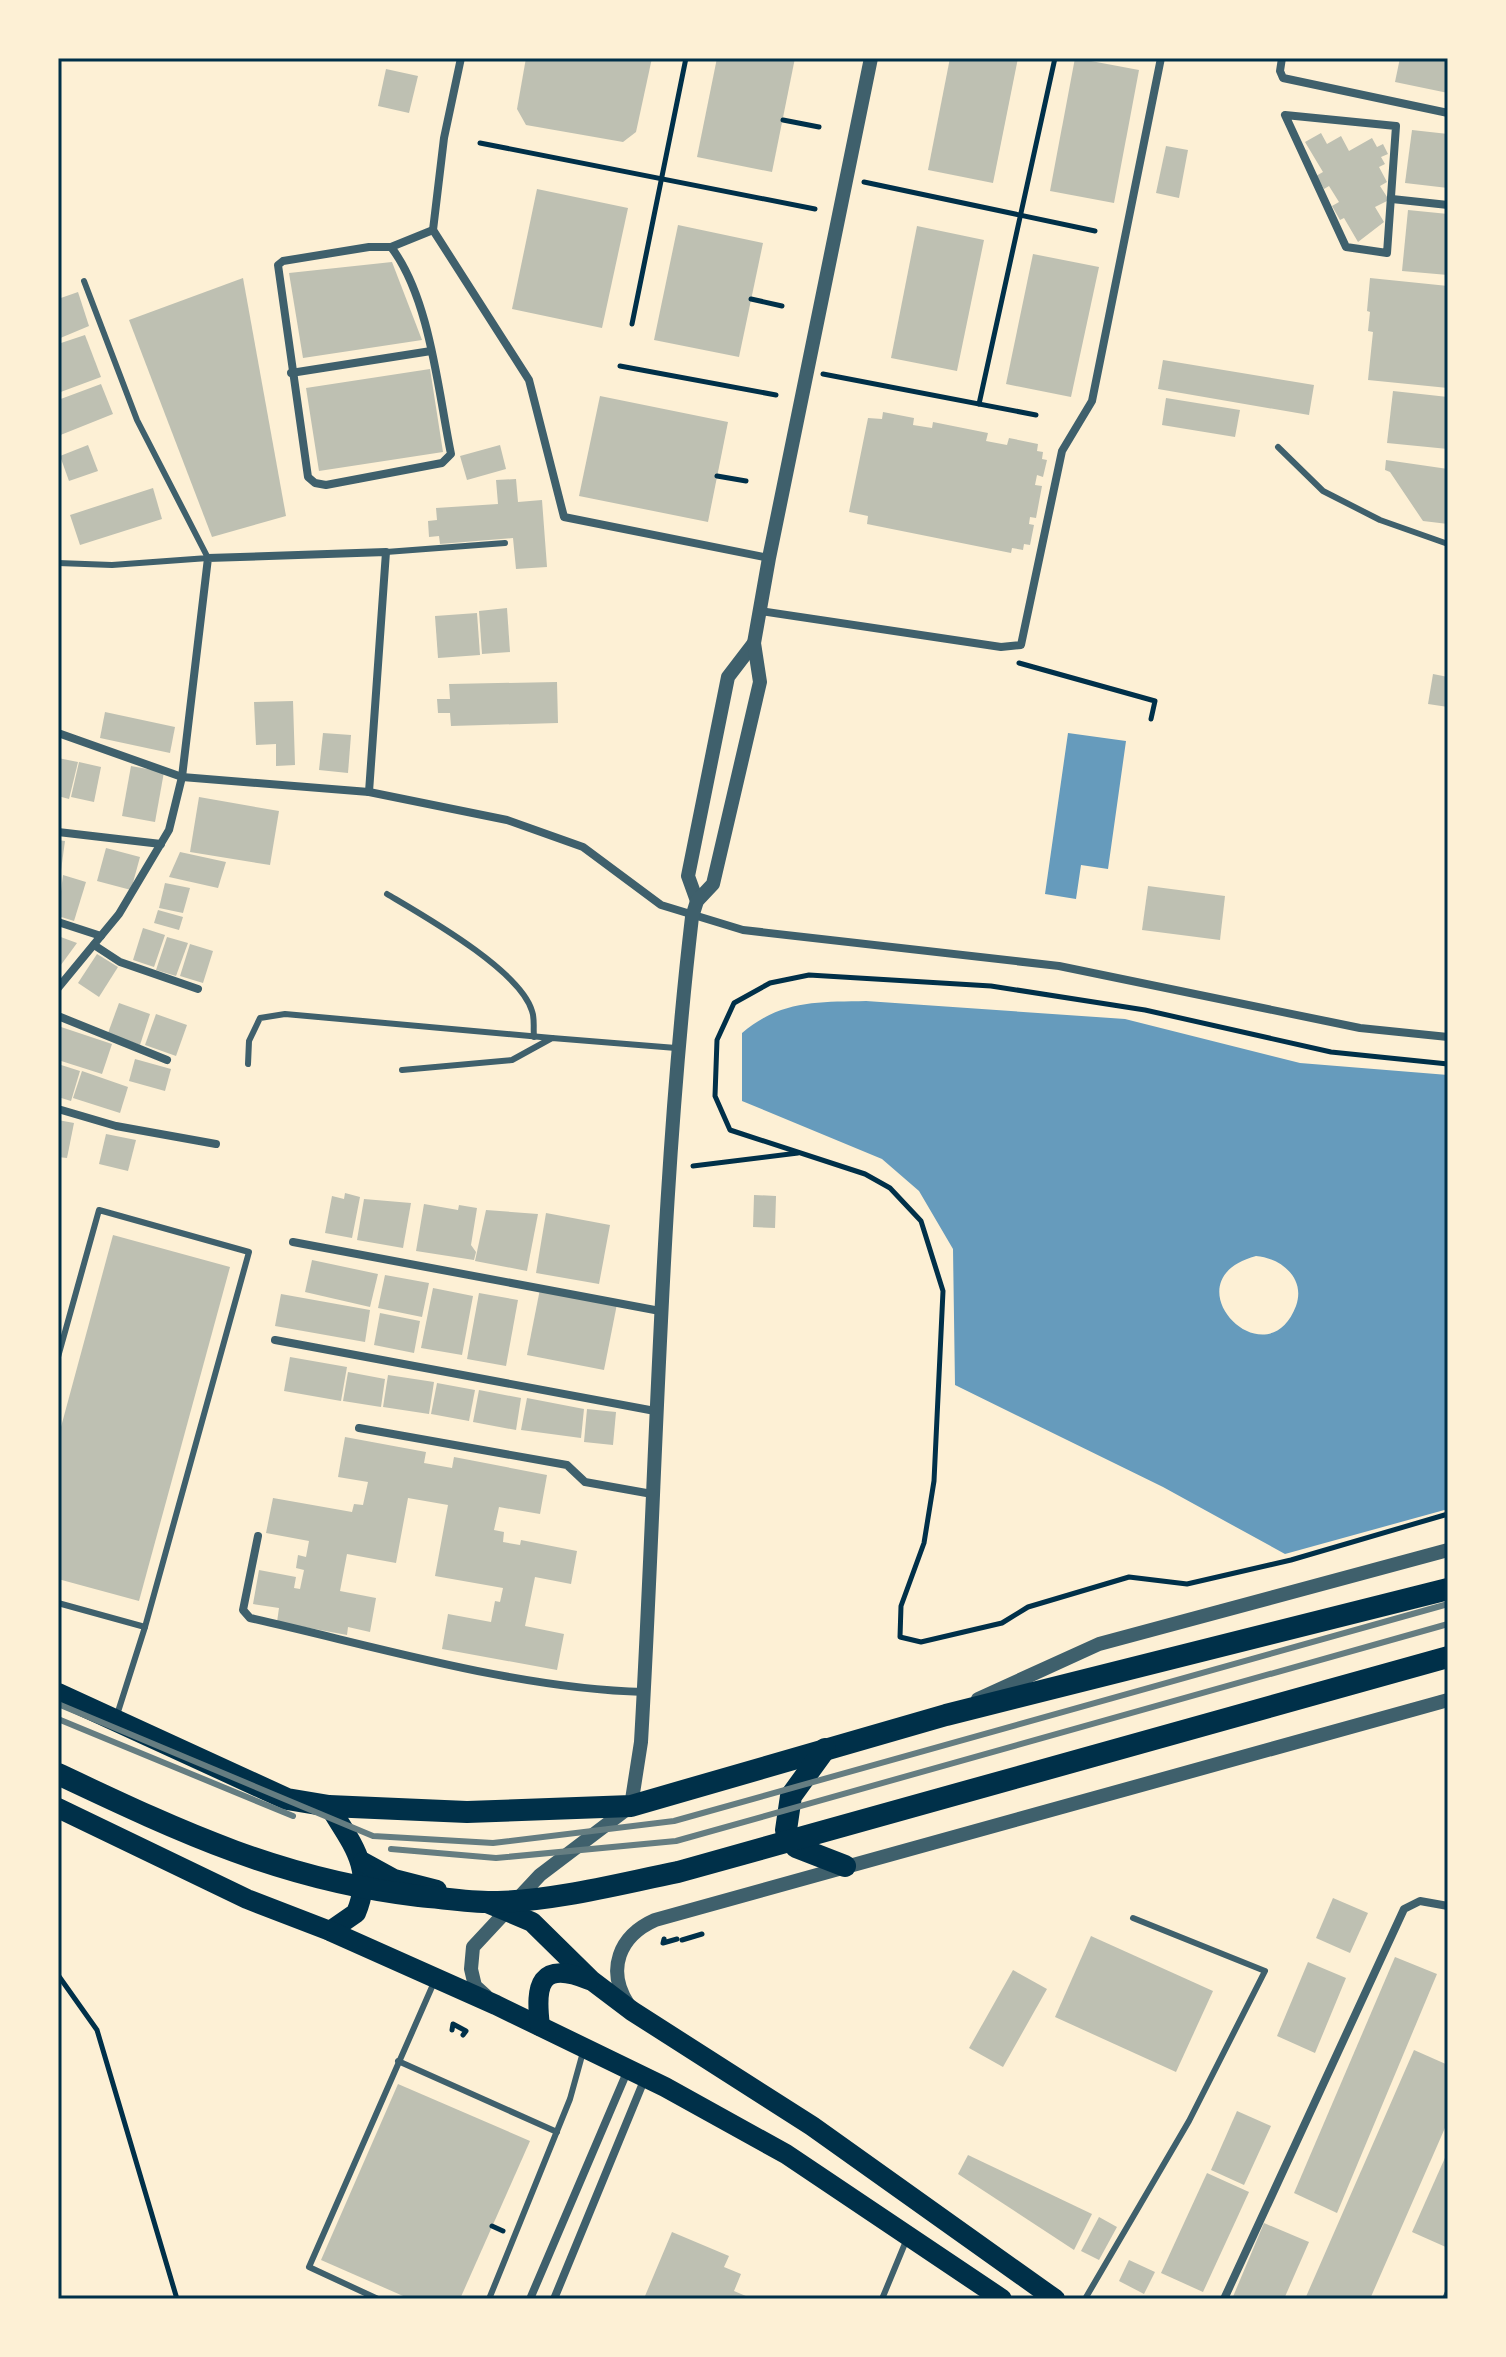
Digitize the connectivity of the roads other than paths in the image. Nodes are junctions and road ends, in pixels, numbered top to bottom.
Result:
1 (461, 58) edge
2 (871, 58) edge
3 (1161, 58) edge
4 (1282, 58) edge
5 (1448, 113) edge
6 (1392, 199) junction
7 (1448, 205) edge
8 (433, 230) junction
9 (391, 247) junction
10 (84, 281) dead end
11 (431, 351) junction
12 (291, 373) junction
13 (1278, 447) dead end
14 (505, 543) dead end
15 (1448, 544) edge
16 (386, 552) junction
17 (208, 558) junction
18 (769, 558) junction
19 (58, 563) edge
20 (760, 611) junction
21 (754, 643) junction
22 (58, 733) edge
23 (182, 777) junction
24 (369, 792) junction
25 (58, 832) edge
26 (161, 844) junction
27 (387, 894) dead end
28 (697, 901) junction
29 (692, 917) junction
30 (58, 922) edge
31 (101, 936) junction
32 (94, 945) junction
33 (58, 988) edge
34 (198, 989) dead end
35 (58, 1016) edge
36 (534, 1037) junction
37 (1448, 1037) edge
38 (552, 1038) junction
39 (676, 1048) junction
40 (167, 1060) dead end
41 (248, 1064) dead end
42 (402, 1070) dead end
43 (58, 1109) edge
44 (216, 1144) dead end
45 (293, 1242) dead end
46 (660, 1311) junction
47 (275, 1340) dead end
48 (58, 1357) edge
49 (655, 1411) junction
50 (359, 1428) dead end
51 (652, 1494) junction
52 (258, 1536) dead end
53 (1448, 1550) edge
54 (1448, 1589) edge
55 (58, 1603) edge
56 (145, 1627) junction
57 (1448, 1657) edge
58 (644, 1692) junction
59 (58, 1694) edge
60 (1448, 1700) edge
61 (946, 1715) junction
62 (115, 1721) junction
63 (825, 1749) junction
64 (58, 1774) edge
65 (329, 1806) junction
66 (631, 1806) junction
67 (58, 1808) edge
68 (363, 1862) junction
69 (845, 1866) junction
70 (1448, 1906) edge
71 (508, 1910) junction
72 (1133, 1918) dead end
73 (330, 1931) junction
74 (436, 1978) junction
75 (591, 1980) junction
76 (496, 2005) junction
77 (632, 2011) junction
78 (540, 2026) junction
79 (585, 2047) junction
80 (398, 2061) junction
81 (637, 2073) junction
82 (557, 2132) junction
83 (909, 2234) junction
84 (1448, 2292) edge
85 (378, 2299) edge
86 (489, 2299) edge
87 (530, 2299) edge
88 (554, 2299) edge
89 (882, 2299) edge
90 (1002, 2299) edge
91 (1055, 2299) edge
92 (1085, 2299) edge
93 (1224, 2299) edge
94 (1445, 2299) edge

1 - 8 street
2 - 18 street
3 - 20 street
4 - 5 street
6 - 6 street
6 - 7 street
8 - 9 street
8 - 18 street
9 - 11 street
9 - 12 street
10 - 17 lane
11 - 12 street
11 - 12 street
13 - 15 lane
14 - 16 lane
16 - 17 street
16 - 24 street
17 - 19 lane
17 - 23 street
18 - 20 street
20 - 21 street
21 - 28 street
21 - 28 street
22 - 23 street
23 - 24 street
23 - 26 street
24 - 29 street
25 - 26 street
26 - 31 street
27 - 36 lane
28 - 29 street
29 - 37 street
29 - 39 street
30 - 31 street
31 - 32 street
32 - 33 street
32 - 34 street
35 - 40 street
36 - 38 lane
36 - 41 lane
38 - 39 lane
38 - 42 lane
39 - 46 street
43 - 44 street
45 - 46 street
46 - 49 street
47 - 49 street
48 - 56 lane
49 - 51 street
50 - 51 street
51 - 58 street
52 - 58 street
53 - 61 street
54 - 61 highway
55 - 56 lane
56 - 62 lane
57 - 64 highway
58 - 66 street
59 - 62 highway
60 - 69 street
61 - 63 highway
62 - 65 highway
63 - 66 highway
63 - 69 highway
65 - 66 highway
65 - 68 main road
66 - 71 street
67 - 73 main road
68 - 71 main road
68 - 73 main road
69 - 77 street
70 - 93 street
71 - 75 main road
71 - 76 street
72 - 92 lane
73 - 74 main road
74 - 76 main road
74 - 80 lane
75 - 77 main road
75 - 78 main road
76 - 78 main road
77 - 91 main road
78 - 79 main road
79 - 81 main road
79 - 82 lane
80 - 82 lane
80 - 85 lane
81 - 83 main road
81 - 87 street
81 - 88 street
82 - 86 lane
83 - 89 lane
83 - 90 main road
84 - 94 lane

